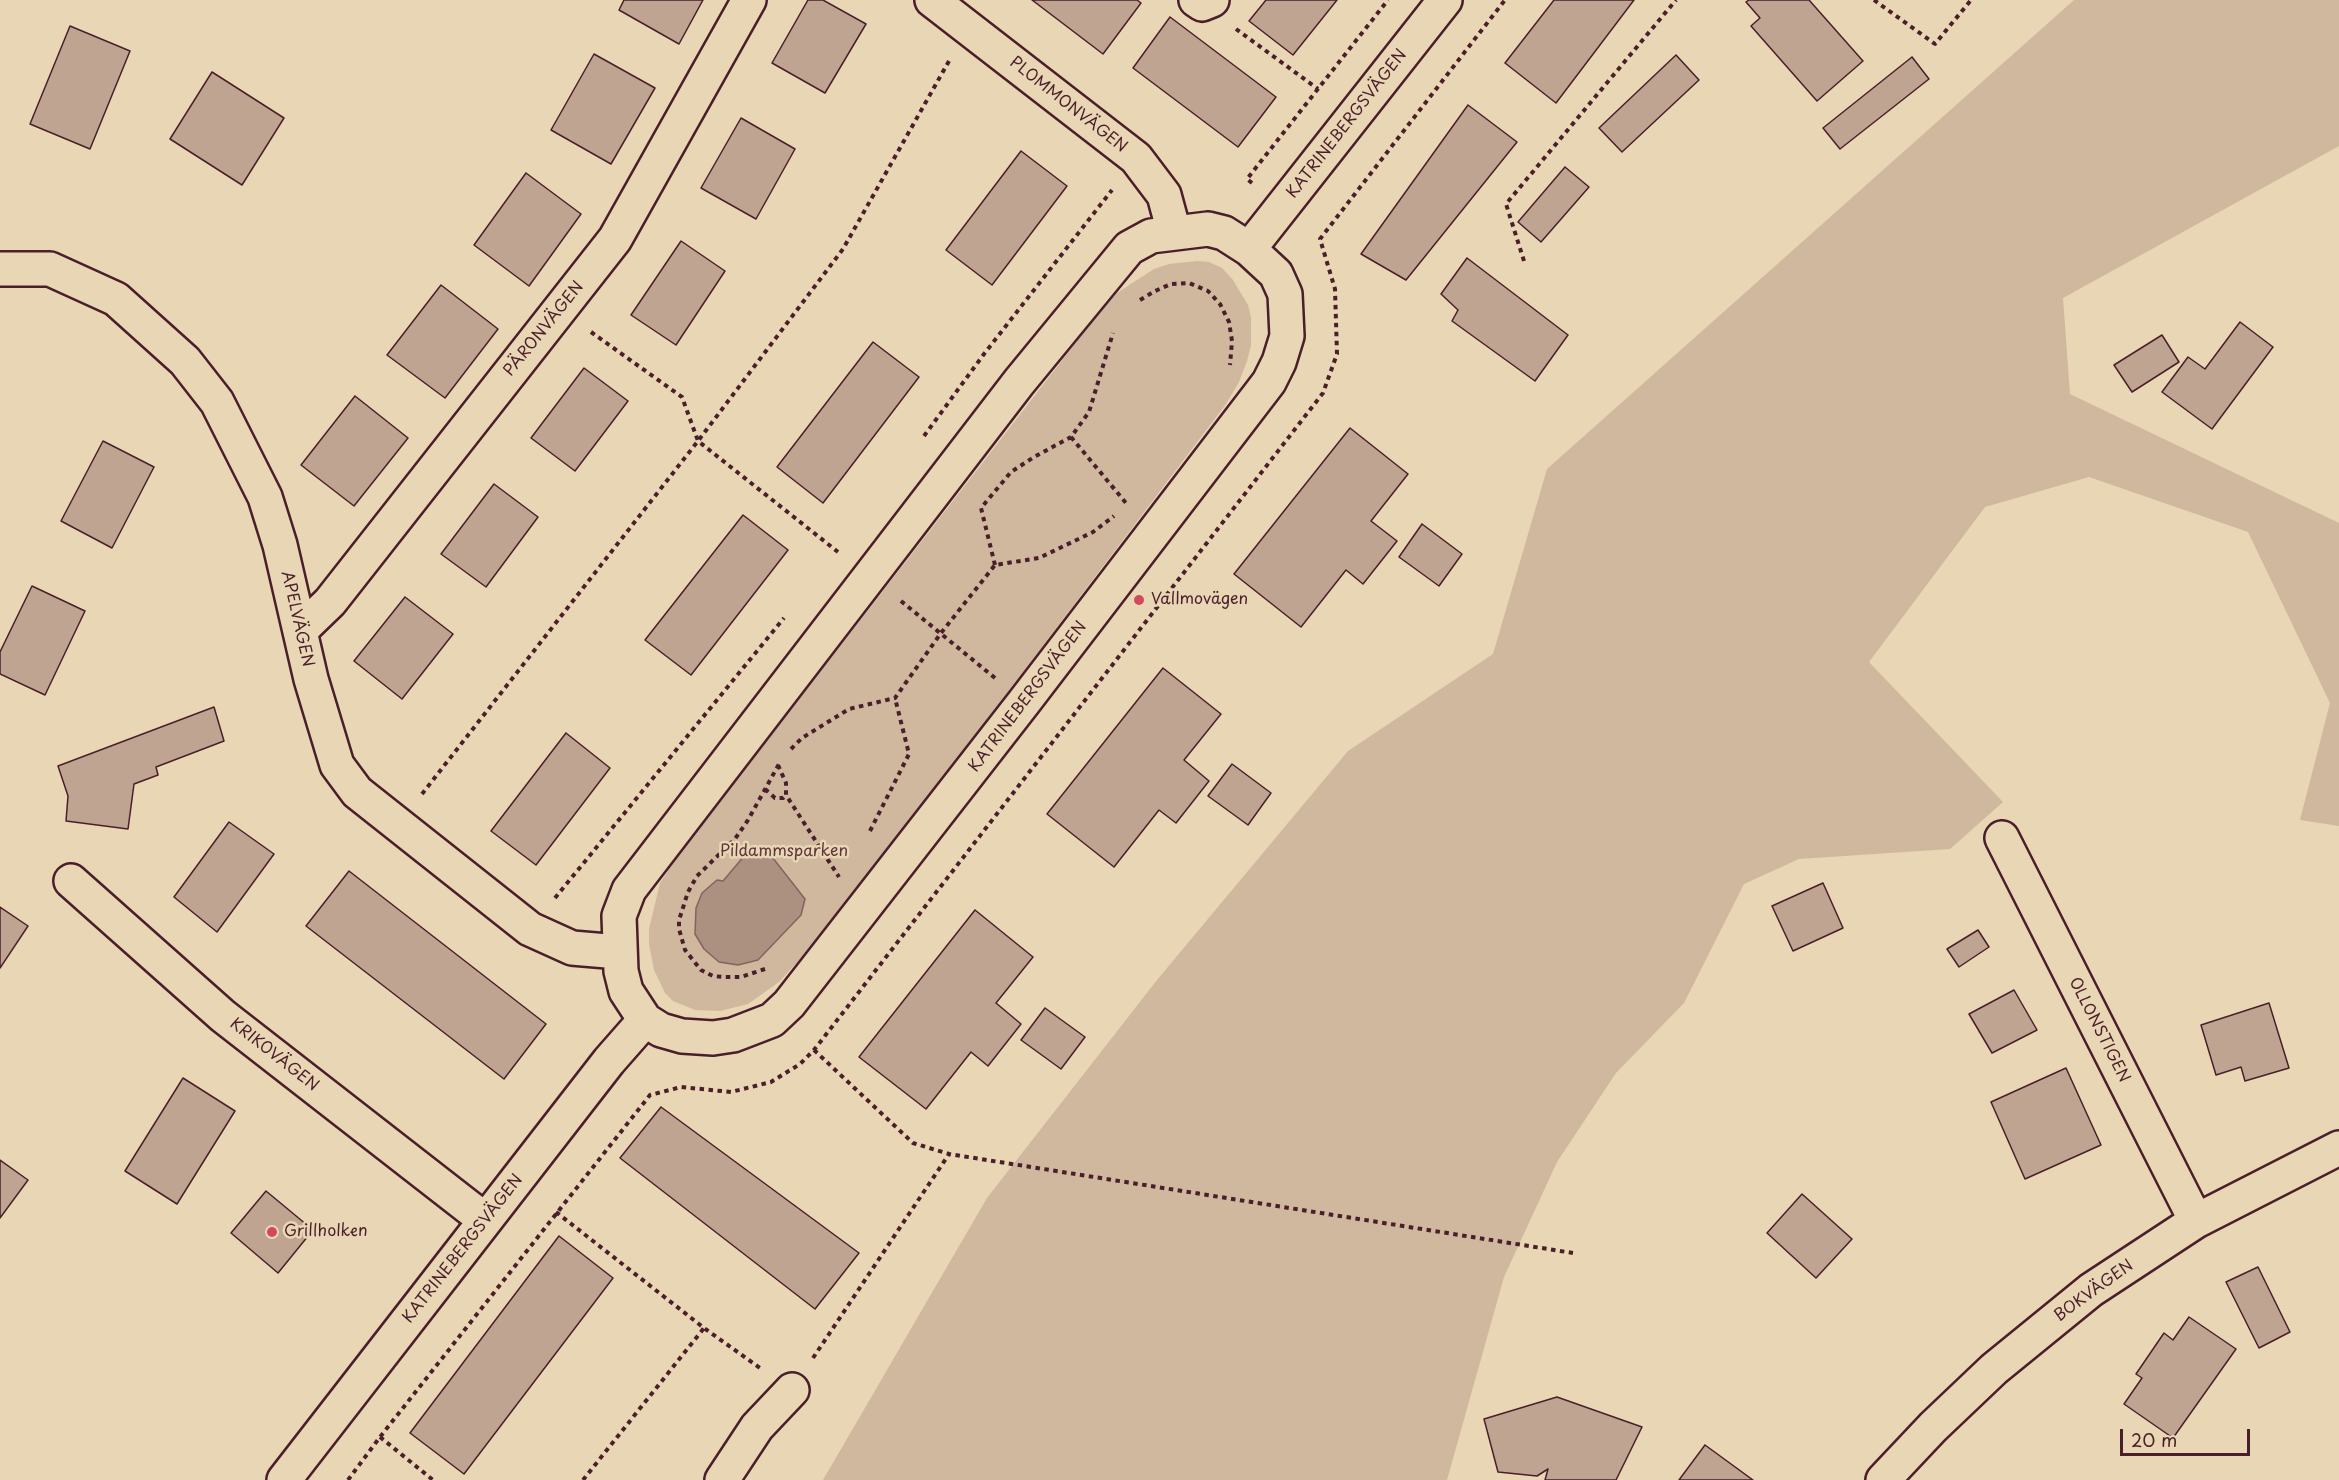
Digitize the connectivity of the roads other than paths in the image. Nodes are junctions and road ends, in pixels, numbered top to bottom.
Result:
1 (749, 0) edge
2 (932, 0) edge
3 (1445, 0) edge
4 (1174, 232) junction
5 (1249, 249) junction
6 (0, 269) edge
7 (300, 631) junction
8 (2002, 838) dead end
9 (71, 881) dead end
10 (619, 952) junction
11 (645, 1020) junction
12 (2339, 1148) edge
13 (484, 1220) junction
14 (2196, 1221) junction
15 (792, 1390) road end
16 (284, 1480) edge
17 (722, 1480) edge
18 (1883, 1480) edge

1 - 7 street, PÄRONVÄGEN
2 - 4 street, PLOMMONVÄGEN
3 - 5 street, KATRINEBERGSVÄGEN
4 - 5 street, KATRINEBERGSVÄGEN
4 - 10 street, KATRINEBERGSVÄGEN
5 - 11 street, KATRINEBERGSVÄGEN
6 - 7 street, APELVÄGEN
7 - 10 street, APELVÄGEN
8 - 14 street, OLLONSTIGEN
9 - 13 street, KRIKOVÄGEN
10 - 11 street, KATRINEBERGSVÄGEN
11 - 13 street, KATRINEBERGSVÄGEN
12 - 14 street, BOKVÄGEN
13 - 16 street, KATRINEBERGSVÄGEN
14 - 18 street, BOKVÄGEN
15 - 17 street

